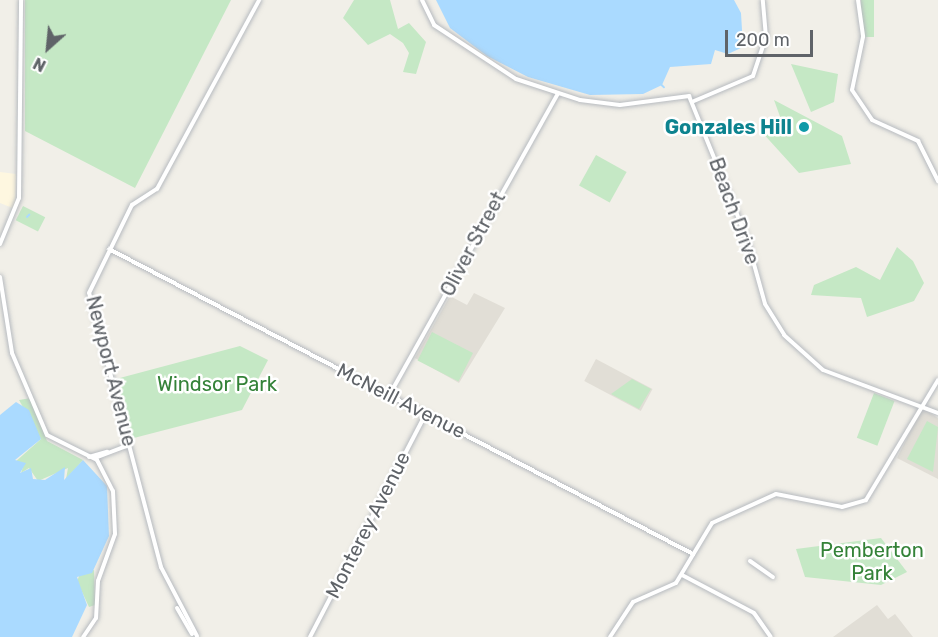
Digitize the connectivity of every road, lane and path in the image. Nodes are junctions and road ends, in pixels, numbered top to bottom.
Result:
1 (21, 0) edge
2 (259, 0) edge
3 (422, 0) edge
4 (764, 0) edge
5 (858, 0) edge
6 (558, 94) junction
7 (694, 101) junction
8 (938, 181) edge
9 (0, 244) edge
10 (109, 249) junction
11 (0, 277) edge
12 (938, 380) edge
13 (390, 394) junction
14 (920, 404) junction
15 (426, 413) junction
16 (938, 413) edge
17 (129, 445) junction
18 (108, 452) junction
19 (92, 458) junction
20 (102, 466) junction
21 (693, 554) junction
22 (750, 561) dead end
23 (682, 575) junction
24 (773, 577) dead end
25 (175, 601) junction
26 (83, 637) edge
27 (197, 637) edge
28 (310, 637) edge
29 (610, 637) edge
30 (771, 637) edge

1 - 9 street
2 - 10 street, Newport Avenue
3 - 6 street
4 - 7 street
5 - 8 street
6 - 7 street
6 - 13 street, Oliver Street
7 - 14 street, Beach Drive
10 - 13 street, McNeill Avenue
10 - 17 street, Newport Avenue
11 - 19 street
12 - 14 street
13 - 15 street, McNeill Avenue
14 - 16 street, Beach Drive
14 - 21 street
15 - 21 street, McNeill Avenue
15 - 28 street, Monterey Avenue
17 - 18 street
17 - 25 street, Newport Avenue
18 - 19 street
18 - 20 street
19 - 20 street
20 - 26 street
21 - 23 street
22 - 24 street
23 - 29 street
23 - 30 street
25 - 27 street, Newport Avenue
25 - 27 street

